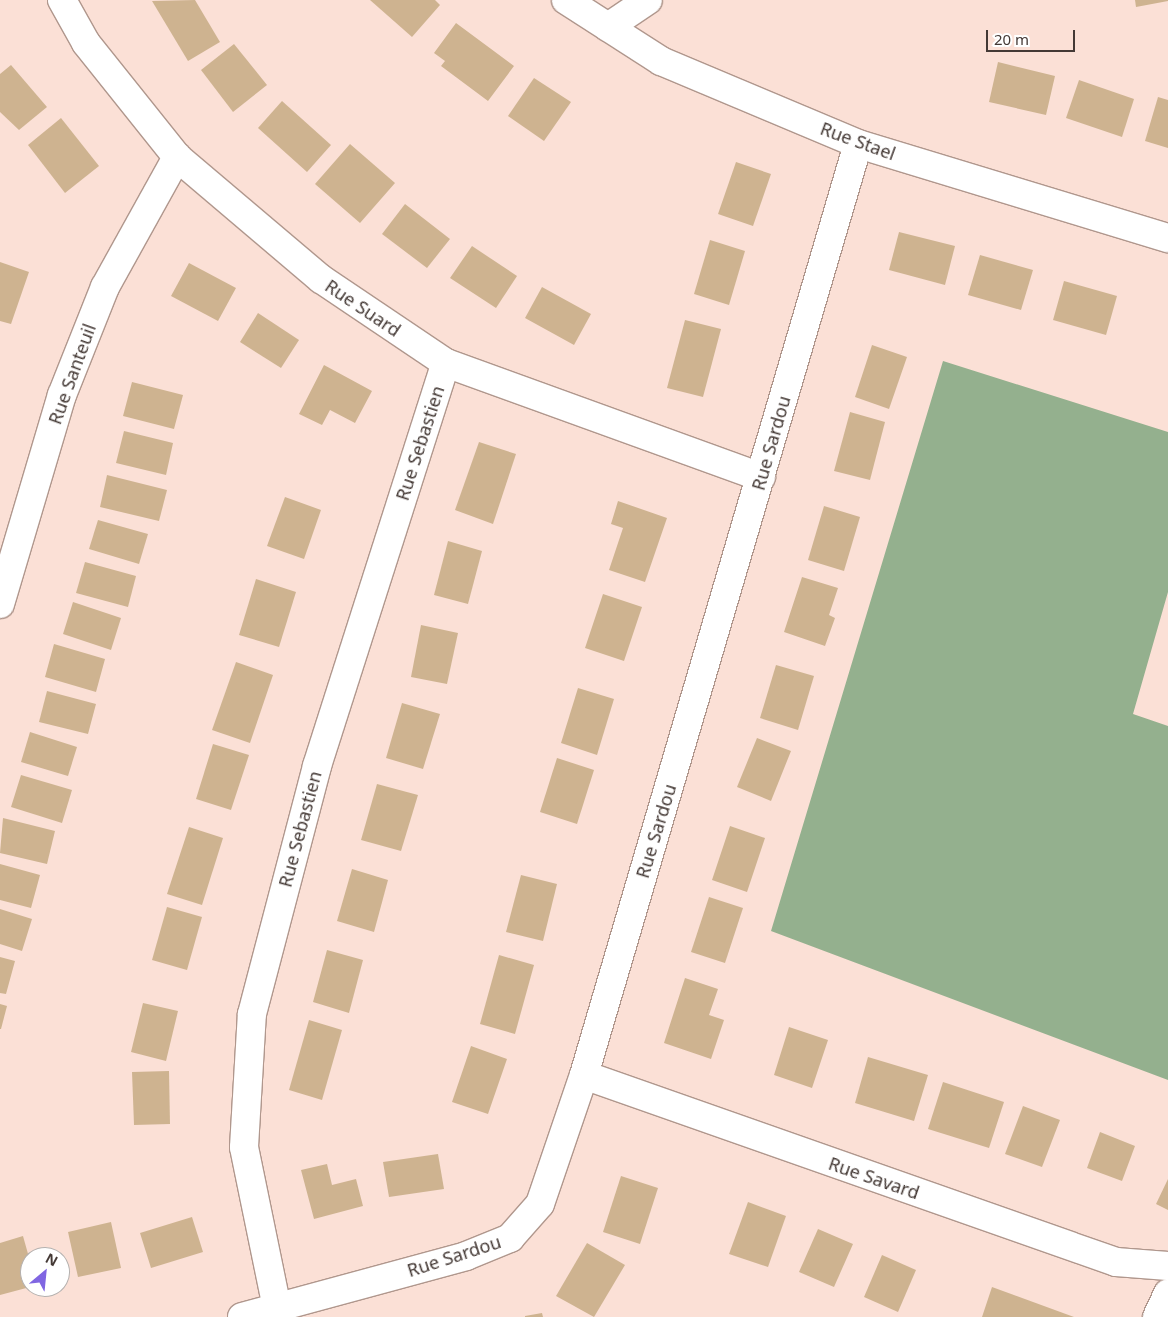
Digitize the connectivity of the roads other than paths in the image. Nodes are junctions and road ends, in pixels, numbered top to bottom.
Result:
1 (62, 0) edge
2 (566, 0) edge
3 (648, 0) edge
4 (608, 26) junction
5 (858, 144) junction
6 (177, 157) junction
7 (1168, 238) edge
8 (446, 363) junction
9 (761, 477) junction
10 (0, 604) edge
11 (584, 1075) junction
12 (1168, 1266) edge
13 (1168, 1293) edge
14 (277, 1308) junction
15 (242, 1317) edge
16 (1158, 1317) edge

1 - 6 street, Rue Suard
2 - 4 street, Rue Stael
3 - 4 street
4 - 5 street, Rue Stael
5 - 7 street, Rue Stael
5 - 9 street, Rue Sardou
6 - 8 street, Rue Suard
6 - 10 street, Rue Santeuil
8 - 9 street, Rue Suard
8 - 14 street, Rue Sebastien
9 - 11 street, Rue Sardou
11 - 12 street, Rue Savard
11 - 14 street, Rue Sardou
13 - 16 street
14 - 15 street, Rue Sardou

